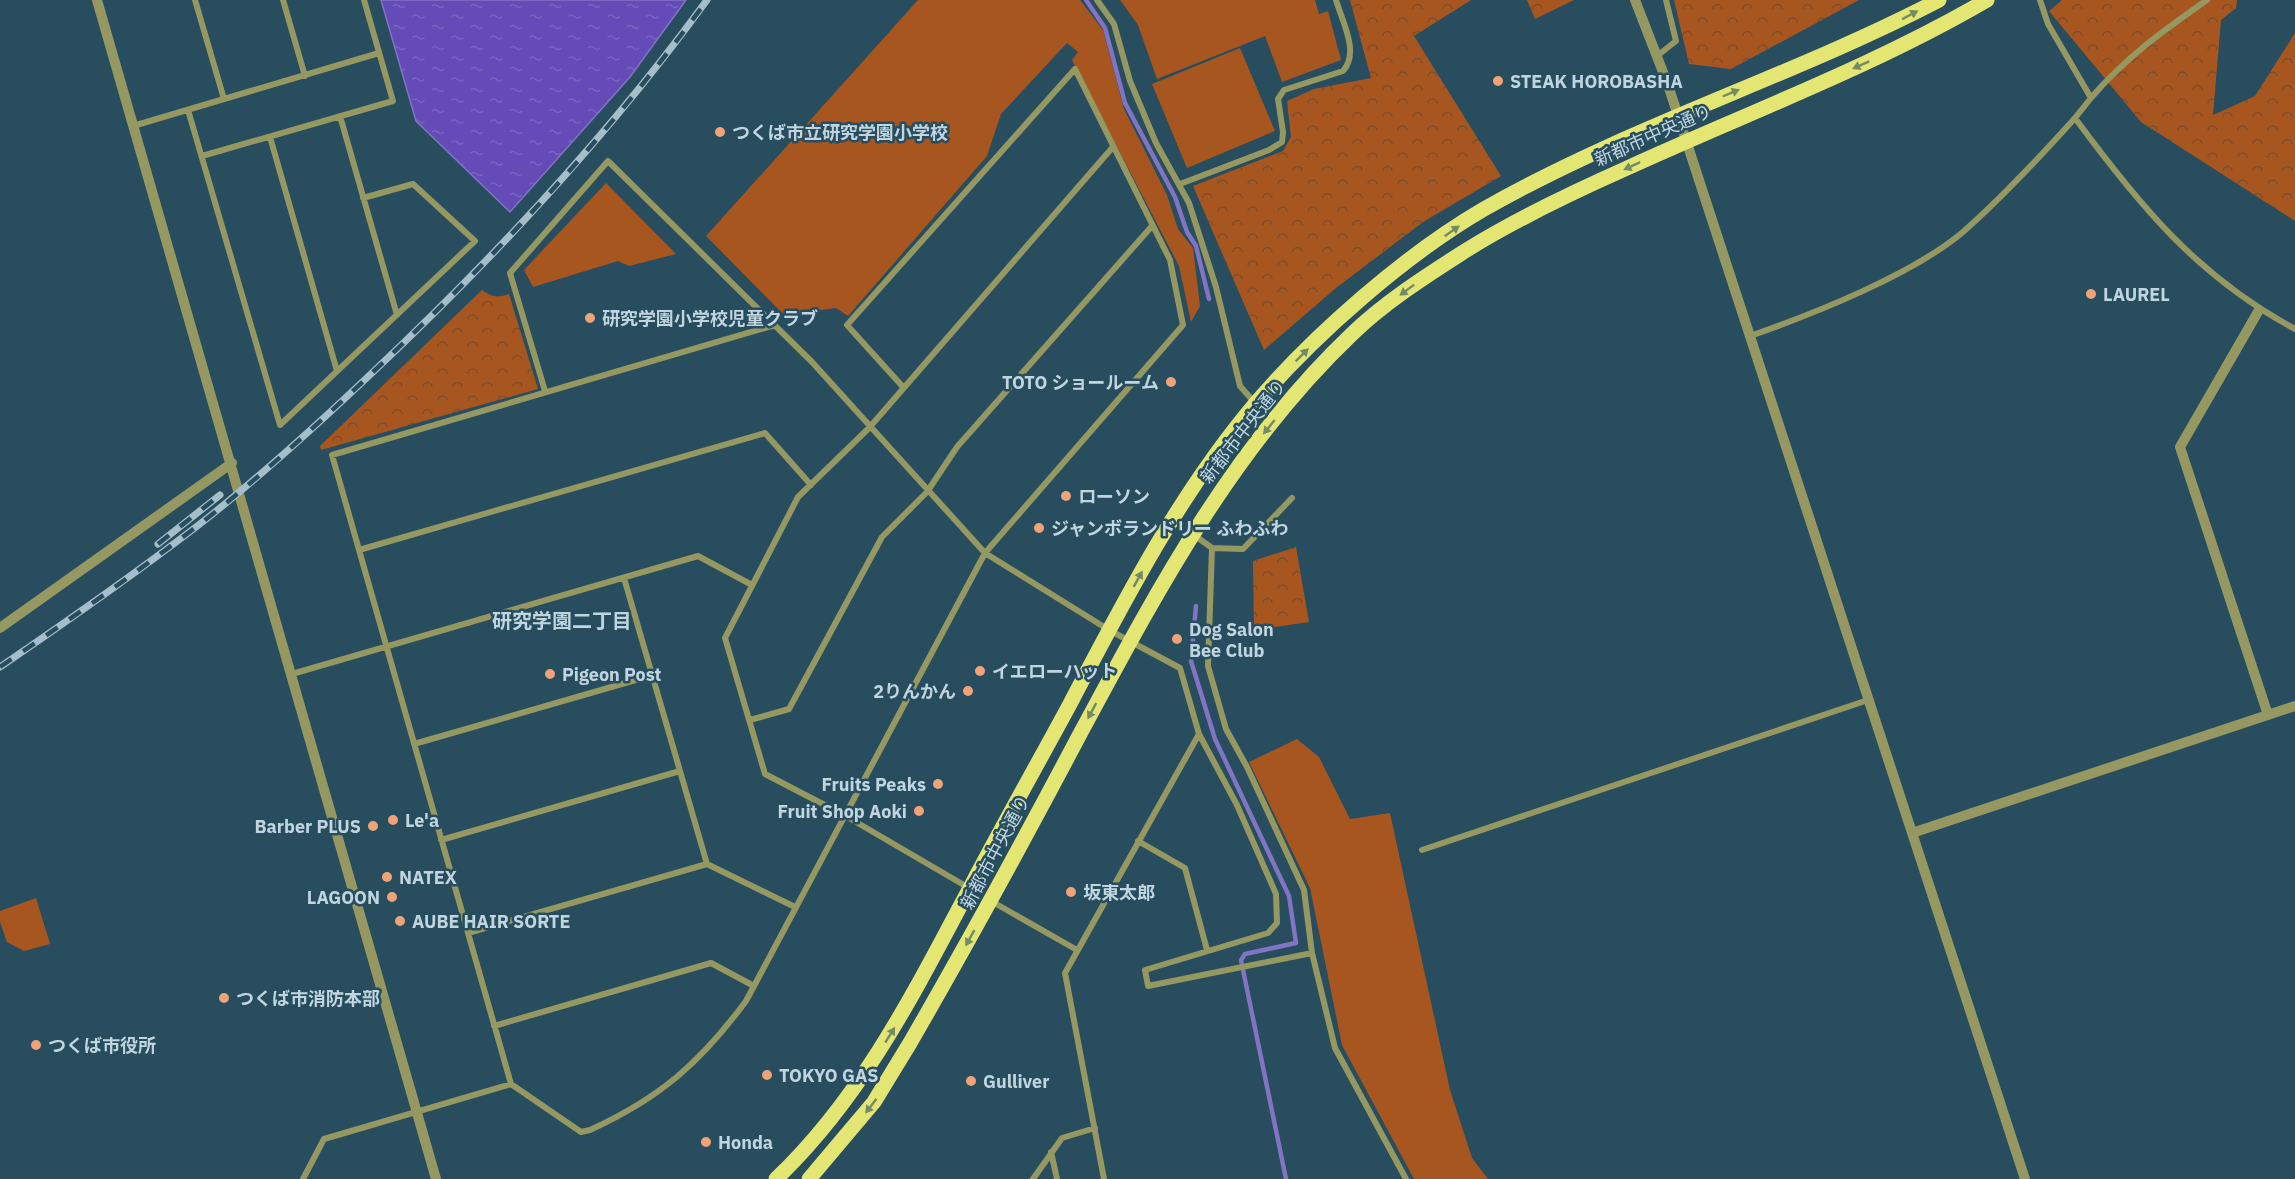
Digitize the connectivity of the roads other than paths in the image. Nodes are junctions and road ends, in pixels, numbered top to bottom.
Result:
1 (97, 0) edge
2 (195, 0) edge
3 (283, 0) edge
4 (364, 0) edge
5 (1097, 0) edge
6 (1336, 0) edge
7 (1635, 0) edge
8 (1666, 0) edge
9 (1939, 0) edge
10 (1987, 0) edge
11 (2040, 0) edge
12 (2207, 0) edge
13 (379, 53) junction
14 (1657, 56) junction
15 (305, 76) junction
16 (2091, 98) junction
17 (224, 99) junction
18 (188, 110) junction
19 (340, 116) junction
20 (1677, 116) junction
21 (2075, 118) junction
22 (133, 126) junction
23 (270, 137) junction
24 (1686, 141) junction
25 (1112, 148) junction
26 (202, 156) junction
27 (1180, 184) junction
28 (363, 198) junction
29 (1152, 226) junction
30 (2259, 310) junction
31 (397, 315) junction
32 (775, 325) junction
33 (2295, 329) edge
34 (1750, 336) junction
35 (337, 371) junction
36 (903, 387) junction
37 (545, 392) junction
38 (1256, 404) junction
39 (869, 428) junction
40 (232, 463) junction
41 (811, 485) junction
42 (927, 492) junction
43 (1292, 498) dead end
44 (1192, 532) junction
45 (1212, 548) junction
46 (359, 550) junction
47 (985, 553) junction
48 (624, 578) junction
49 (752, 585) junction
50 (0, 628) edge
51 (1109, 630) junction
52 (1130, 641) junction
53 (386, 647) junction
54 (292, 674) junction
55 (652, 675) junction
56 (1868, 700) junction
57 (2295, 706) edge
58 (2268, 715) junction
59 (750, 720) junction
60 (1199, 734) junction
61 (414, 744) junction
62 (680, 771) junction
63 (844, 815) junction
64 (1912, 833) junction
65 (441, 840) junction
66 (1138, 841) junction
67 (1422, 850) dead end
68 (707, 864) junction
69 (970, 888) junction
70 (991, 901) junction
71 (795, 907) junction
72 (468, 933) junction
73 (1077, 950) junction
74 (1207, 950) junction
75 (1312, 952) junction
76 (754, 986) junction
77 (494, 1026) junction
78 (511, 1084) junction
79 (416, 1112) junction
80 (1095, 1128) junction
81 (1052, 1152) junction
82 (303, 1179) edge
83 (436, 1179) edge
84 (776, 1179) edge
85 (809, 1179) edge
86 (1033, 1179) edge
87 (1057, 1179) edge
88 (1104, 1179) edge
89 (1406, 1179) edge
90 (2025, 1179) edge

1 - 22 street
2 - 17 street
3 - 15 street
4 - 13 street
5 - 27 street
6 - 27 street
7 - 14 street
8 - 14 street
20 -> 9 main road, 新都市中央通り
10 -> 24 main road, 新都市中央通り
11 - 16 street
12 - 16 street
13 - 15 street
13 - 19 street
14 - 20 street
15 - 17 street
16 - 21 street
17 - 18 street
18 - 22 street
18 - 26 street
19 - 23 street
19 - 28 street
20 - 24 street
38 -> 20 main road, 新都市中央通り
21 - 30 street
21 - 34 street
22 - 40 street
23 - 26 street
23 - 35 street
24 - 34 street
24 -> 44 main road, 新都市中央通り
25 - 29 street
25 - 36 street
25 - 36 street
26 - 35 street
27 - 38 street
28 - 31 street
28 - 31 street
29 - 42 street
29 - 47 street
30 - 33 street
30 - 58 street
31 - 35 street
32 - 37 street
32 - 37 street
32 - 39 street
34 - 56 street
36 - 39 street
37 - 46 street
51 -> 38 main road, 新都市中央通り
39 - 41 street
39 - 42 street
40 - 50 street
40 - 54 street
41 - 46 street
41 - 49 street
42 - 47 street
42 - 59 street
43 - 45 street
44 - 45 street
44 - 52 main road, 新都市中央通り
45 - 75 street
46 - 53 street
47 - 51 street
47 - 63 street
48 - 49 street
48 - 53 street
48 - 55 street
49 - 59 street
51 - 52 street
51 - 69 main road, 新都市中央通り
52 - 60 street
52 -> 70 main road, 新都市中央通り
53 - 54 street
53 - 61 street
54 - 79 street
55 - 61 street
55 - 62 street
56 - 64 street
56 - 67 street
57 - 58 street
58 - 64 street
59 - 63 street
60 - 66 street
60 - 74 street
61 - 65 street
62 - 65 street
62 - 68 street
63 - 69 street
63 - 71 street
64 - 90 street
65 - 72 street
66 - 73 street
66 - 74 street
68 - 71 street
68 - 72 street
84 -> 69 main road, 新都市中央通り
70 - 73 street
70 -> 85 main road, 新都市中央通り
71 - 76 street
72 - 77 street
73 - 80 street
74 - 75 street
75 - 89 street
76 - 77 street
76 - 78 street
77 - 78 street
78 - 79 street
79 - 82 street
79 - 83 street
80 - 81 street
80 - 88 street
81 - 86 street
81 - 87 street

